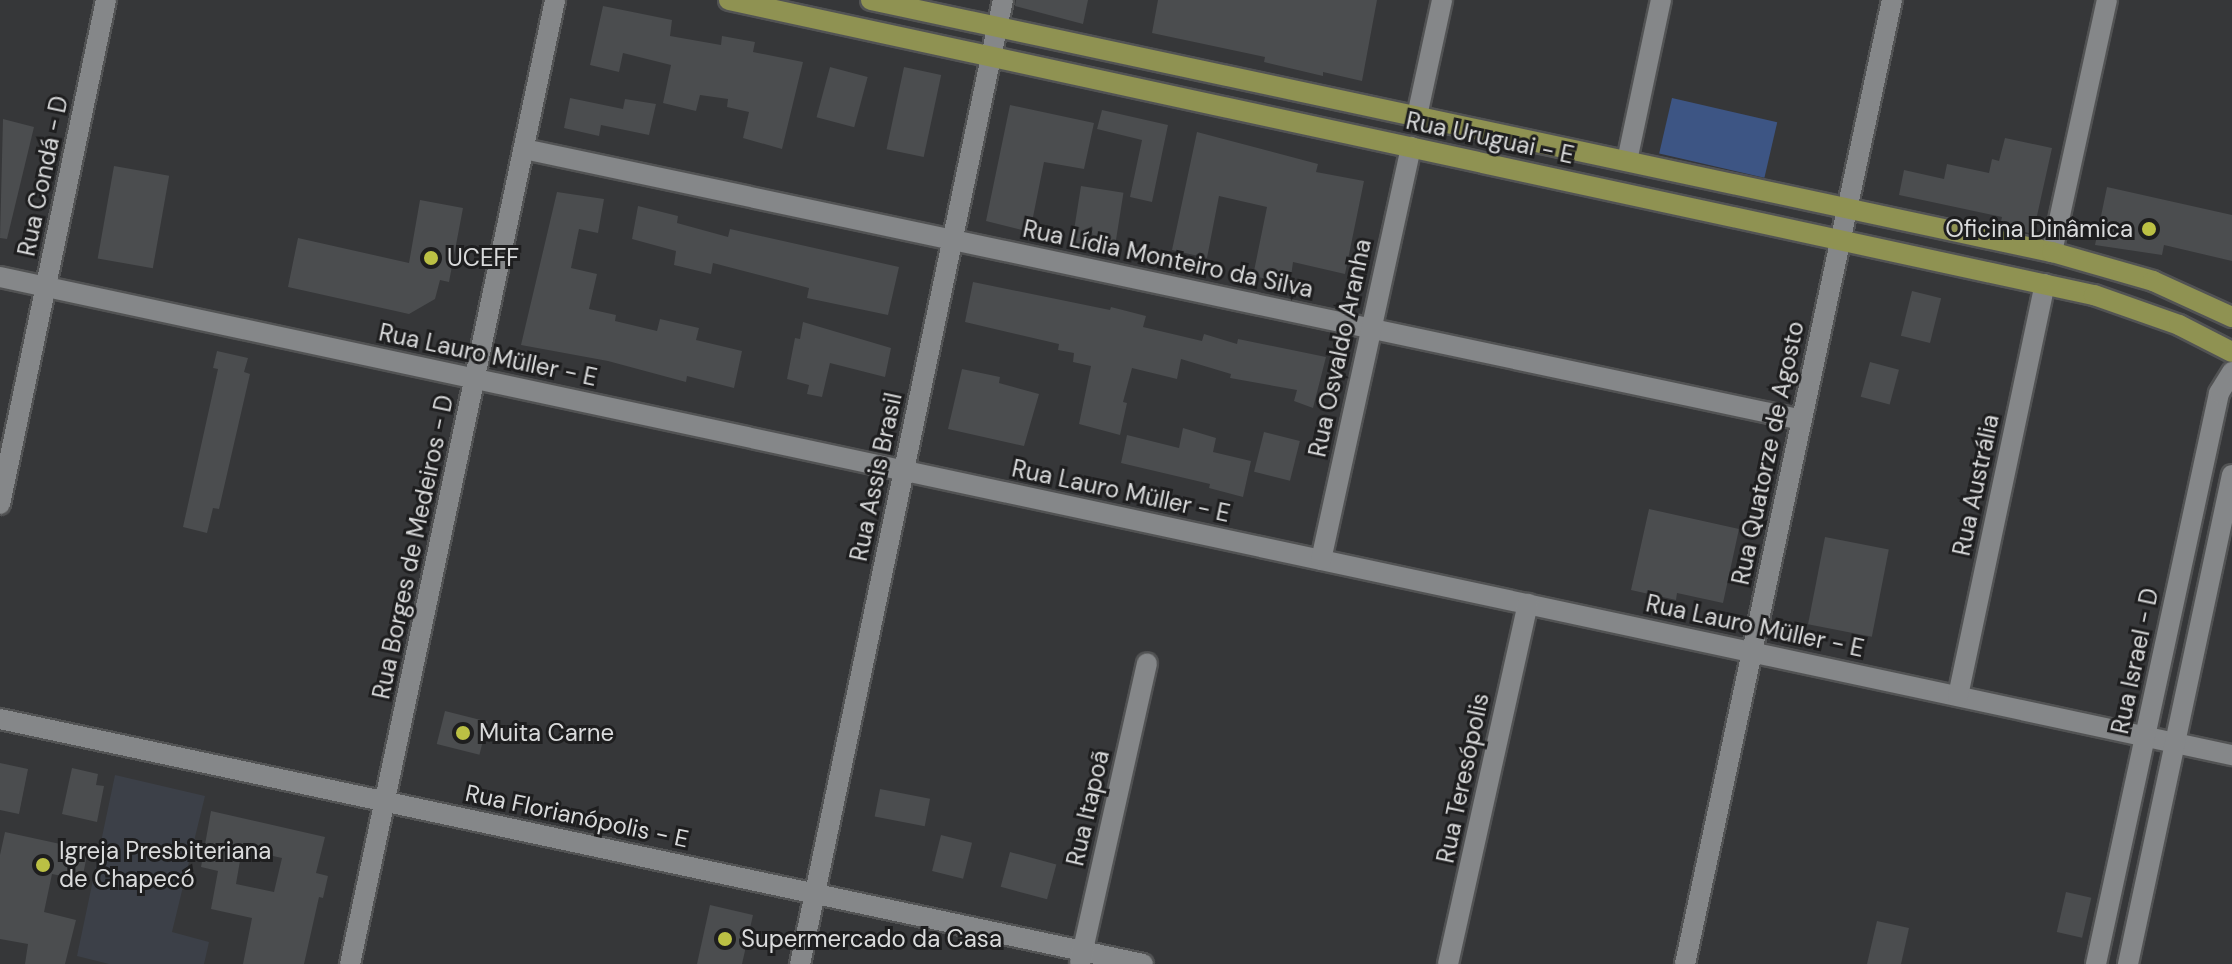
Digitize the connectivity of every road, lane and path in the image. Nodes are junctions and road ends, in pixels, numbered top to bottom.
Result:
1 (106, 0) edge
2 (555, 0) edge
3 (729, 0) edge
4 (871, 0) edge
5 (1003, 0) edge
6 (1442, 0) edge
7 (1661, 0) edge
8 (1892, 0) edge
9 (2107, 0) edge
10 (997, 27) junction
11 (991, 56) junction
12 (1417, 116) junction
13 (1411, 147) junction
14 (524, 149) junction
15 (1627, 161) junction
16 (1847, 208) junction
17 (952, 240) junction
18 (1840, 240) junction
19 (2052, 252) junction
20 (0, 277) edge
21 (2045, 284) junction
22 (46, 287) junction
23 (2232, 317) edge
24 (1371, 329) junction
25 (2232, 352) edge
26 (2232, 372) edge
27 (476, 379) junction
28 (1802, 420) junction
29 (904, 470) junction
30 (2232, 475) edge
31 (0, 504) edge
32 (1321, 560) junction
33 (1528, 604) junction
34 (1752, 652) junction
35 (1147, 663) dead end
36 (1958, 696) junction
37 (0, 719) edge
38 (2145, 736) junction
39 (2175, 743) junction
40 (2232, 755) edge
41 (385, 801) junction
42 (815, 894) junction
43 (1081, 957) edge
44 (350, 964) edge
45 (800, 964) edge
46 (1143, 964) edge
47 (1448, 964) edge
48 (1685, 964) edge
49 (2096, 964) edge
50 (2128, 964) edge

1 - 22 street, Rua Condá - D
2 - 14 street, Rua Borges de Medeiros - D
3 - 11 main road, Rua Uruguai - E
4 - 10 main road, Rua Uruguai - E
5 - 10 street, Rua Assis Brasil
6 - 12 street
7 - 15 street
8 - 16 street, Rua Quatorze de Agosto
9 - 19 street
10 - 11 street, Rua Assis Brasil
10 - 12 main road, Rua Uruguai - E
11 - 13 main road, Rua Uruguai - E
11 - 17 street, Rua Assis Brasil
12 - 15 main road, Rua Uruguai - E
13 - 18 main road, Rua Uruguai - E
13 - 24 street, Rua Osvaldo Aranha
14 - 17 street, Rua Lídia Monteiro da Silva
14 - 27 street, Rua Borges de Medeiros - D
15 - 16 main road, Rua Uruguai - E
16 - 18 street, Rua Quatorze de Agosto
16 - 19 main road, Rua Uruguai - E
17 - 24 street, Rua Lídia Monteiro da Silva
17 - 29 street, Rua Assis Brasil
18 - 21 main road, Rua Uruguai - E
18 - 28 street, Rua Quatorze de Agosto
19 - 23 main road, Rua Uruguai - E
20 - 22 street, Rua Lauro Müller - E
21 - 25 main road, Rua Uruguai - E
21 - 36 street, Rua Austrália
22 - 27 street, Rua Lauro Müller - E
22 - 31 street, Rua Condá - D
24 - 28 street, Rua Lídia Monteiro da Silva
24 - 32 street, Rua Osvaldo Aranha
26 - 38 street, Rua Israel - D
27 - 29 street, Rua Lauro Müller - E
27 - 41 street, Rua Borges de Medeiros - D
28 - 34 street, Rua Quatorze de Agosto
29 - 32 street, Rua Lauro Müller - E
29 - 42 street, Rua Assis Brasil
30 - 39 street
32 - 33 street, Rua Lauro Müller - E
33 - 34 street, Rua Lauro Müller - E
33 - 47 street, Rua Teresópolis
34 - 36 street, Rua Lauro Müller - E
34 - 48 street, Rua Quatorze de Agosto
35 - 43 street, Rua Itapoã
36 - 38 street, Rua Lauro Müller - E
37 - 41 street, Rua Florianópolis - E
38 - 39 street, Rua Lauro Müller - E
38 - 49 street, Rua Israel - D
39 - 40 street, Rua Lauro Müller - E
39 - 50 street
41 - 42 street, Rua Florianópolis - E
41 - 44 street, Rua Borges de Medeiros - D
42 - 43 street, Rua Florianópolis - E
42 - 45 street, Rua Assis Brasil
43 - 46 street, Rua Florianópolis - E

